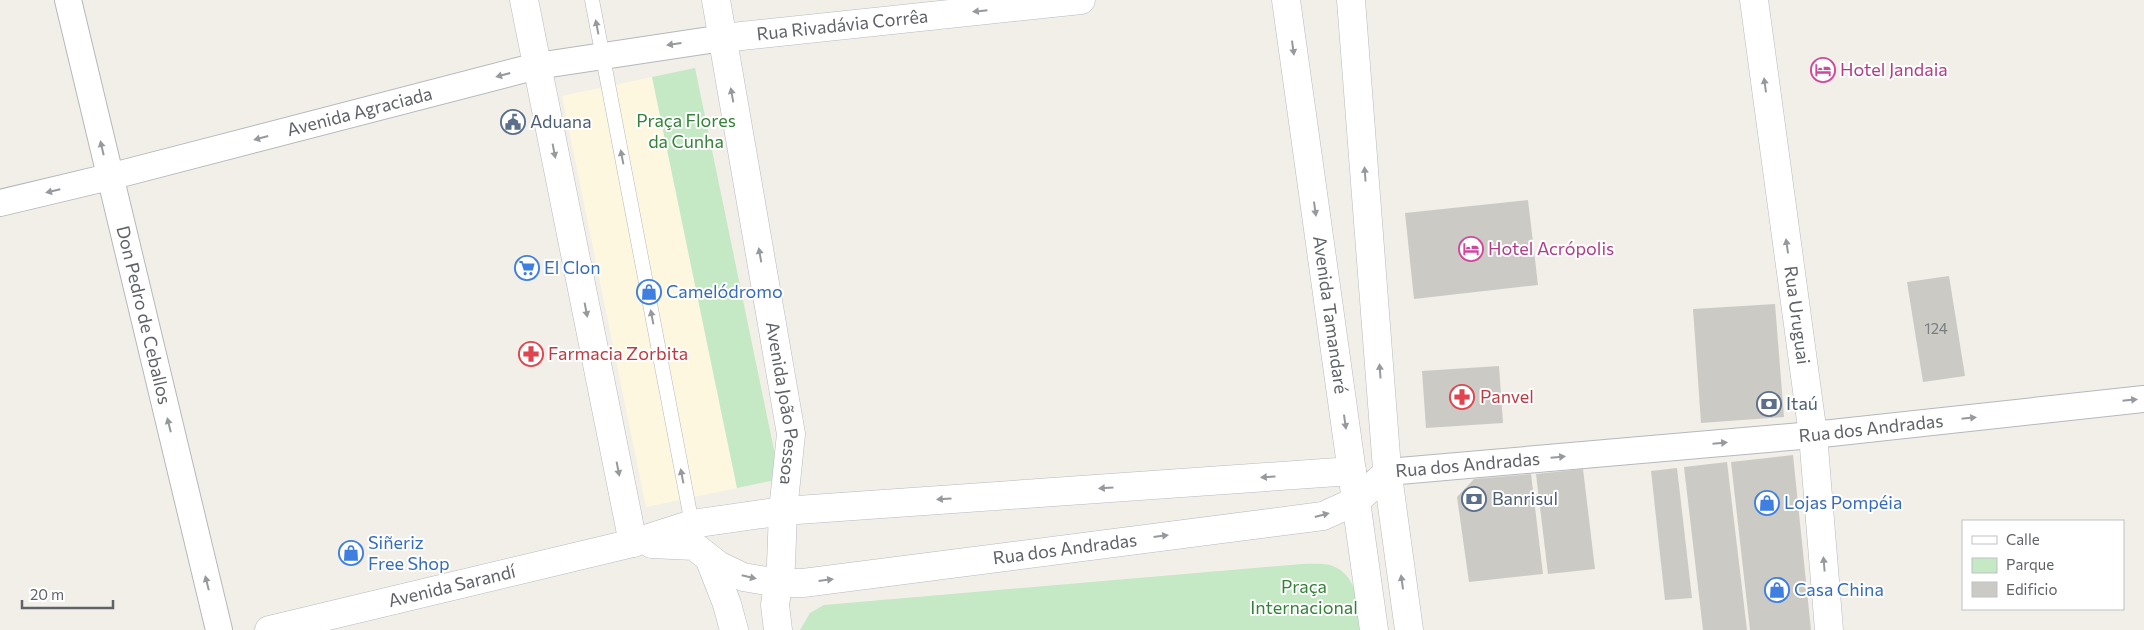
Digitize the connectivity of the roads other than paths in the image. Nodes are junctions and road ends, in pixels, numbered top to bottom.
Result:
1 (68, 0) edge
2 (524, 0) edge
3 (592, 0) edge
4 (716, 0) edge
5 (1081, 0) edge
6 (1286, 0) edge
7 (1351, 0) edge
8 (1754, 0) edge
9 (722, 38) junction
10 (602, 54) junction
11 (537, 66) junction
12 (109, 177) junction
13 (0, 203) edge
14 (2144, 399) edge
15 (1813, 435) junction
16 (1352, 471) junction
17 (1388, 472) junction
18 (1356, 501) junction
19 (782, 511) junction
20 (711, 533) junction
21 (633, 543) junction
22 (782, 544) junction
23 (778, 583) junction
24 (219, 630) edge
25 (268, 630) edge
26 (734, 630) edge
27 (778, 630) edge
28 (1374, 630) edge
29 (1409, 630) edge
30 (1830, 630) edge

12 -> 1 street, Don Pedro de Ceballos
2 - 11 street
10 -> 3 lane
4 - 9 street, Avenida João Pessoa
5 -> 9 street, Rua Rivadávia Corrêa
6 -> 16 street, Avenida Tamandaré
17 -> 7 street
15 -> 8 street, Rua Uruguai
9 -> 10 street, Avenida Agraciada
19 -> 9 street, Avenida João Pessoa
10 - 11 street, Avenida Agraciada
20 -> 10 lane
11 -> 12 street, Avenida Agraciada
11 -> 21 street
12 -> 13 street, Avenida Agraciada
24 -> 12 street, Don Pedro de Ceballos
15 -> 14 street, Rua dos Andradas
17 -> 15 street, Rua dos Andradas
30 -> 15 street, Rua Uruguai
16 - 18 street, Avenida Tamandaré
16 -> 19 street
17 - 18 street, Rua dos Andradas
29 -> 17 street
23 -> 18 street, Rua dos Andradas
18 - 28 street, Avenida Tamandaré
19 - 20 street, Avenida Sarandí
19 - 22 street, Avenida João Pessoa
20 - 21 street, Avenida Sarandí
20 - 22 street
20 -> 23 street, Avenida Sarandí
20 - 26 street
21 - 25 street, Avenida Sarandí
22 - 23 street, Avenida João Pessoa
23 - 27 street, Avenida João Pessoa

